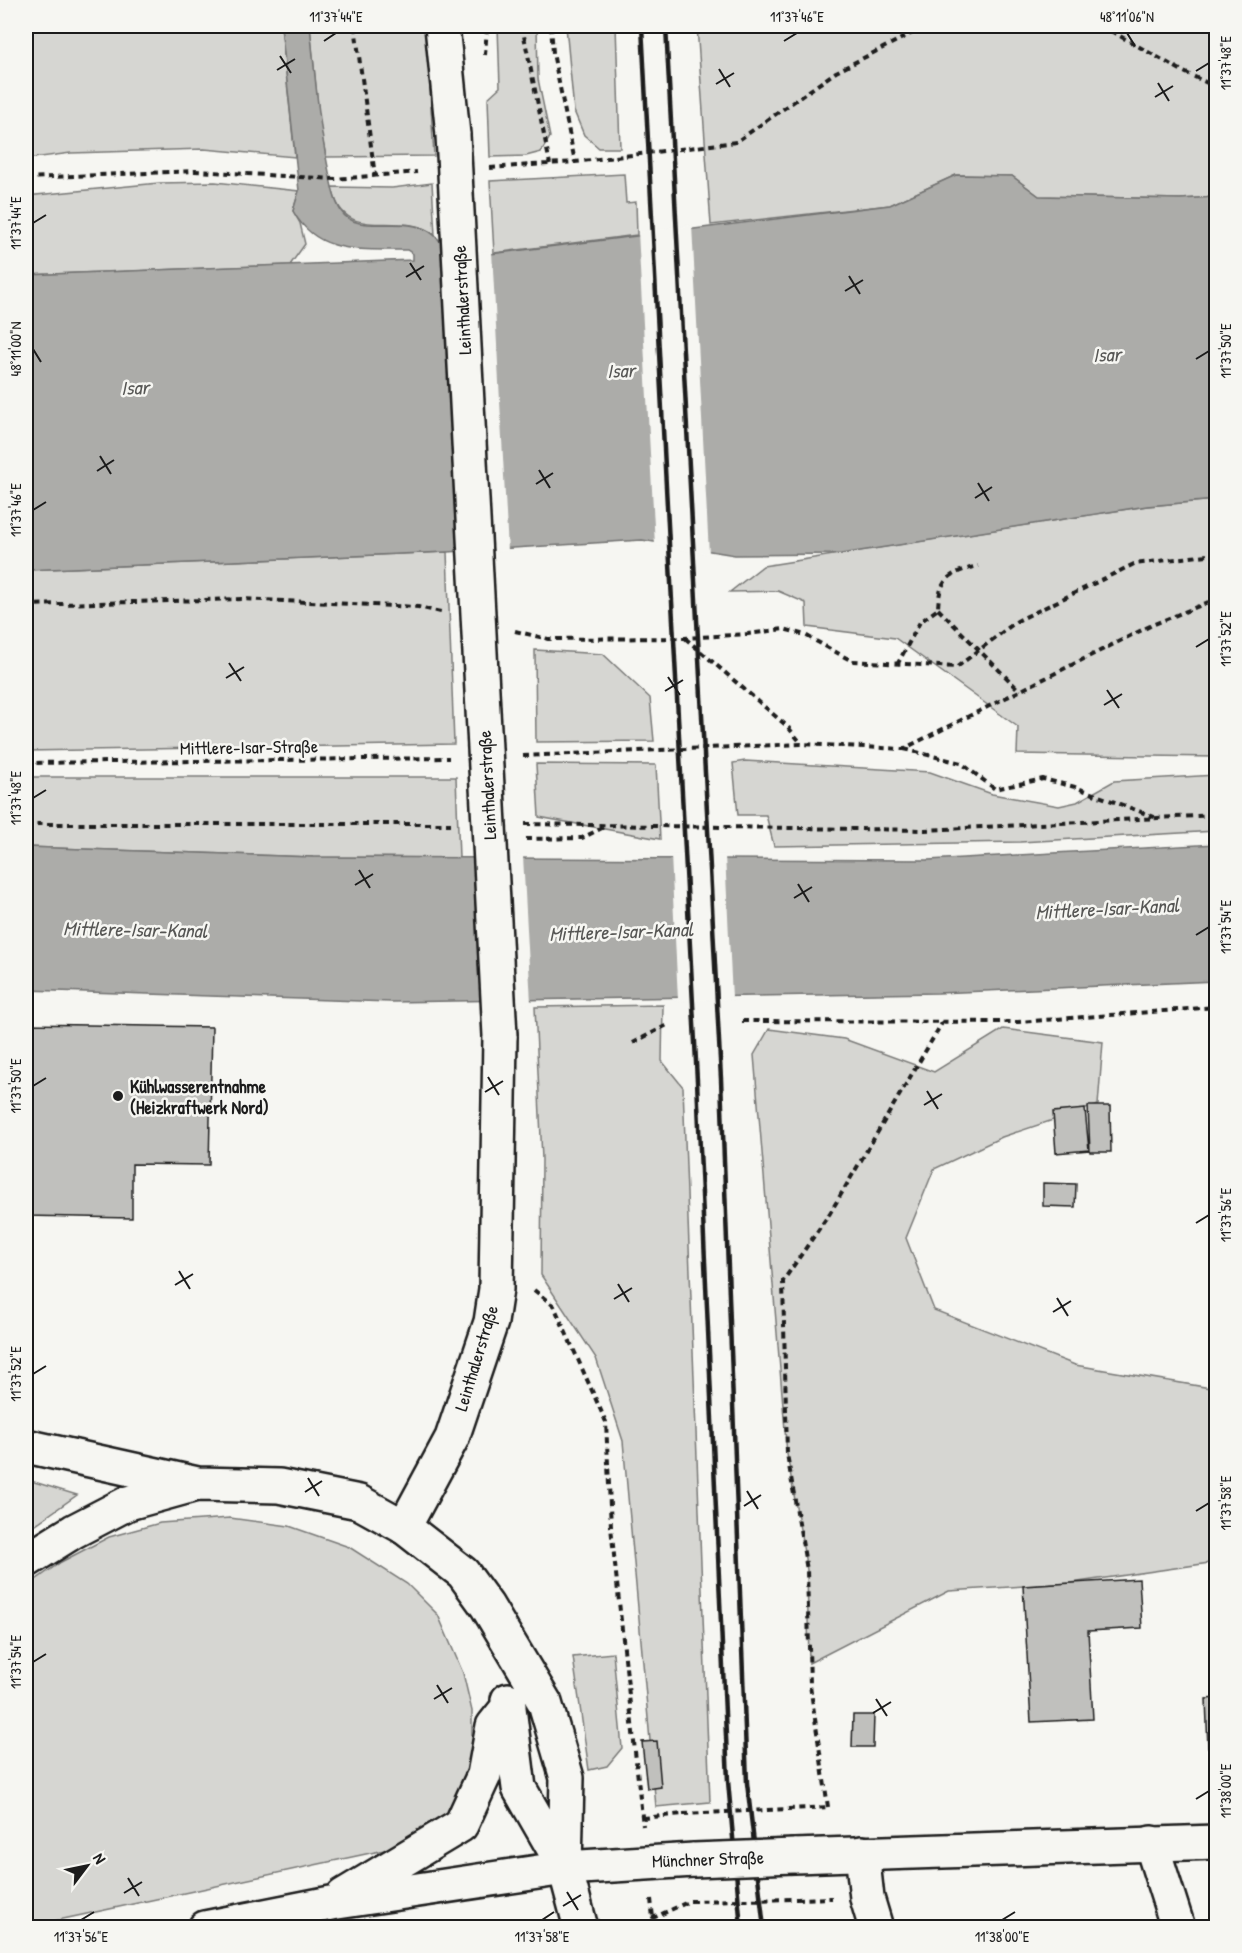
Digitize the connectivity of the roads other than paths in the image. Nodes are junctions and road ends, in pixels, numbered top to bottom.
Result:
1 (442, 26) edge
2 (26, 1446) edge
3 (198, 1484) junction
4 (404, 1527) junction
5 (26, 1561) edge
6 (506, 1641) junction
7 (508, 1706) junction
8 (1216, 1842) edge
9 (1151, 1843) junction
10 (862, 1853) junction
11 (565, 1868) junction
12 (331, 1903) junction
13 (205, 1928) edge
14 (581, 1928) edge
15 (876, 1928) edge
16 (1178, 1928) edge

1 - 4 main road, Leinthalerstraße, bridge
2 - 3 main road
3 - 4 main road
3 - 5 main road
4 - 6 main road
6 - 7 main road
6 - 11 main road
7 - 11 main road
7 - 12 main road
8 - 9 main road, Münchner Straße
9 - 10 main road, Münchner Straße
9 - 16 main road
10 - 11 main road, Münchner Straße, bridge
10 - 15 main road
11 - 12 main road, Münchner Straße
11 - 14 main road
12 - 13 main road, Münchner Straße

